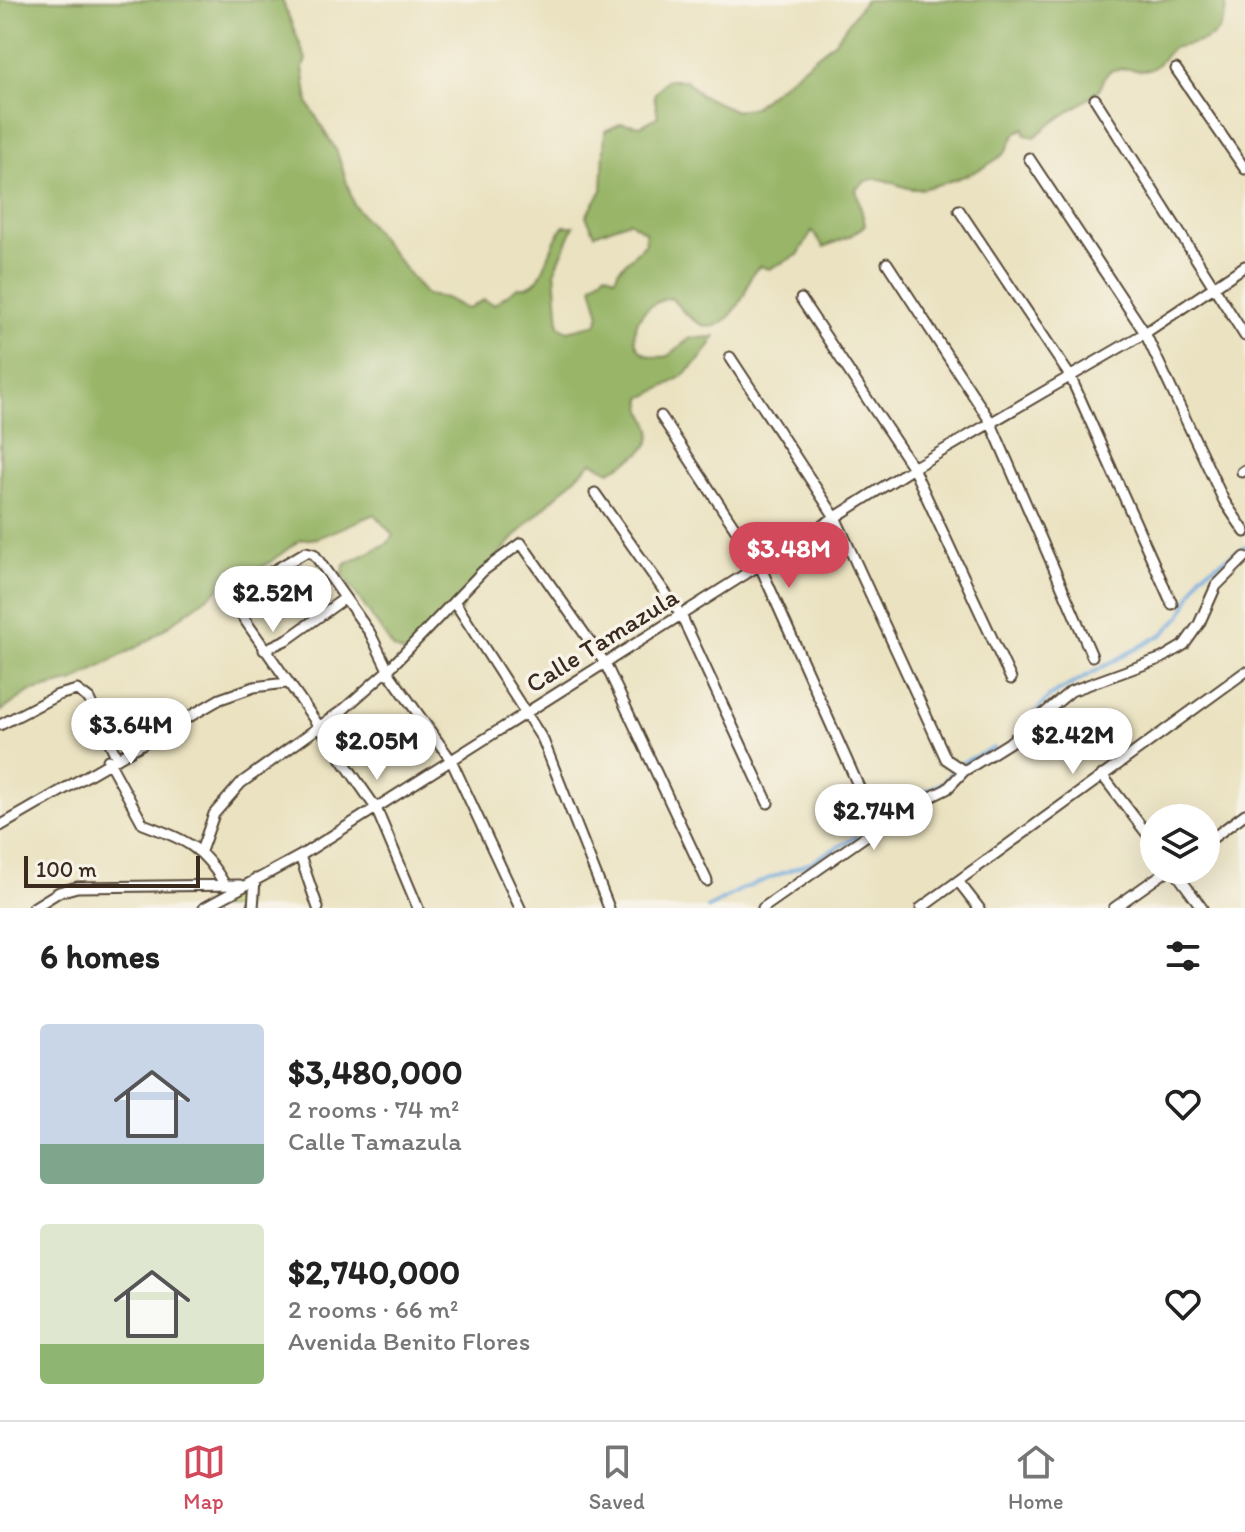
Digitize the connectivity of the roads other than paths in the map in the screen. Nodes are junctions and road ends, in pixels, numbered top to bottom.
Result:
1 (1176, 69) dead end
2 (1095, 99) dead end
3 (1029, 158) dead end
4 (1245, 169) edge
5 (959, 210) dead end
6 (887, 263) dead end
7 (1245, 266) edge
8 (1215, 285) junction
9 (801, 299) dead end
10 (1145, 333) junction
11 (1245, 336) edge
12 (730, 357) dead end
13 (1070, 376) junction
14 (661, 416) dead end
15 (990, 421) junction
16 (913, 468) junction
17 (595, 493) dead end
18 (835, 517) junction
19 (1245, 532) edge
20 (1245, 557) edge
21 (760, 566) junction
22 (345, 598) junction
23 (454, 601) junction
24 (1172, 604) dead end
25 (681, 615) junction
26 (264, 650) junction
27 (1092, 656) dead end
28 (605, 663) junction
29 (388, 670) junction
30 (1245, 672) edge
31 (1011, 679) dead end
32 (286, 683) junction
33 (527, 713) junction
34 (0, 725) edge
35 (317, 726) junction
36 (112, 758) junction
37 (451, 760) junction
38 (964, 771) junction
39 (1102, 775) junction
40 (862, 794) dead end
41 (768, 803) dead end
42 (376, 808) junction
43 (1245, 814) edge
44 (1140, 825) edge
45 (0, 826) edge
46 (1220, 833) edge
47 (201, 851) junction
48 (300, 856) junction
49 (255, 879) junction
50 (707, 881) dead end
51 (958, 881) junction
52 (244, 884) junction
53 (1150, 884) edge
54 (1182, 884) edge
55 (225, 885) junction
56 (33, 908) edge
57 (204, 908) edge
58 (253, 908) edge
59 (318, 908) edge
60 (418, 908) edge
61 (520, 908) edge
62 (609, 908) edge
63 (763, 908) edge
64 (921, 908) edge
65 (979, 908) edge
66 (1114, 908) edge
67 (1202, 908) edge

1 - 4 street
2 - 8 street
3 - 10 street
5 - 13 street
6 - 15 street
7 - 8 street, Calle Tamazula
8 - 10 street, Calle Tamazula
8 - 11 street
9 - 16 street
10 - 13 street, Calle Tamazula
10 - 19 street
12 - 18 street
13 - 15 street, Calle Tamazula
13 - 24 street
14 - 21 street
15 - 16 street, Calle Tamazula
15 - 27 street
16 - 18 street, Calle Tamazula
16 - 31 street
17 - 25 street
18 - 21 street, Calle Tamazula
18 - 38 street
20 - 38 street
21 - 25 street, Calle Tamazula
21 - 40 street
22 - 26 street
22 - 26 street
22 - 29 street
23 - 28 street
23 - 29 street
23 - 33 street
25 - 28 street, Calle Tamazula
25 - 41 street
26 - 32 street
28 - 33 street, Calle Tamazula
28 - 50 street
29 - 35 street
29 - 37 street
30 - 39 street
32 - 35 street
32 - 36 street
33 - 37 street, Calle Tamazula
33 - 62 street
34 - 36 street
35 - 42 street
35 - 47 street
36 - 45 street
36 - 47 street
37 - 42 street, Calle Tamazula
37 - 61 street
38 - 63 street
39 - 44 street
39 - 51 street
42 - 48 street, Calle Tamazula
42 - 60 street
43 - 46 street
47 - 55 street
48 - 49 street, Calle Tamazula
48 - 59 street
49 - 52 street, Calle Tamazula
49 - 58 street
51 - 64 street
51 - 65 street
52 - 55 street
52 - 57 street, Calle Tamazula
53 - 66 street
54 - 67 street
55 - 56 street

